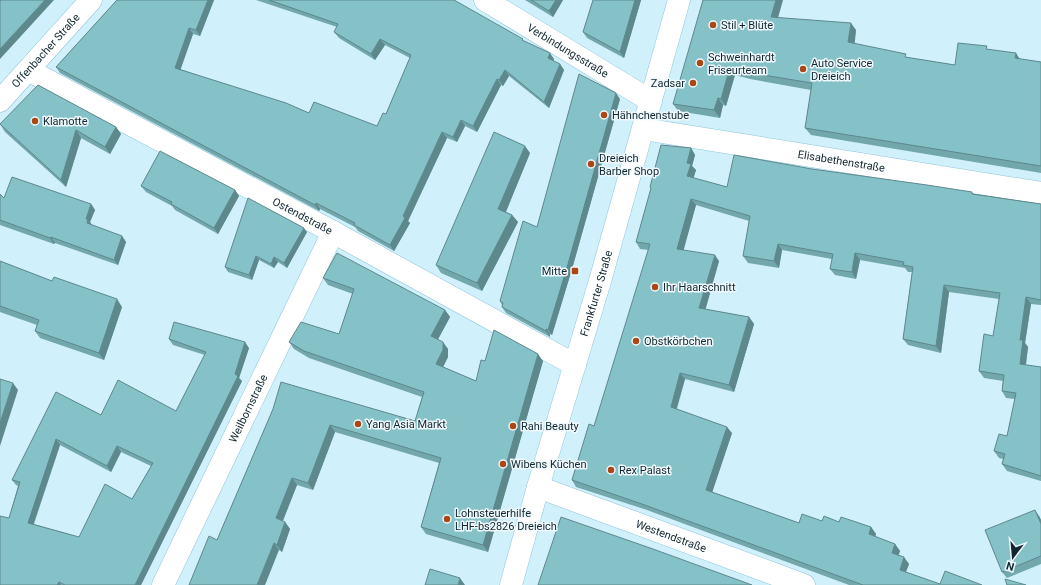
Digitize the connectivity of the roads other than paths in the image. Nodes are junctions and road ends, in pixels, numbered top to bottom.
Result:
1 (91, 0) edge
2 (485, 0) edge
3 (679, 0) edge
4 (28, 70) junction
5 (0, 101) edge
6 (651, 101) junction
7 (643, 129) junction
8 (1041, 193) edge
9 (333, 232) junction
10 (575, 365) junction
11 (538, 487) junction
12 (162, 585) edge
13 (511, 585) edge
14 (804, 585) edge

1 - 4 street, Offenbacher Straße
2 - 6 street, Verbindungsstraße
3 - 6 street, Frankfurter Straße
4 - 5 street, Offenbacher Straße
4 - 9 street, Ostendstraße
6 - 7 street, Frankfurter Straße
7 - 8 street, Elisabethenstraße
7 - 10 street, Frankfurter Straße
9 - 10 street, Ostendstraße
9 - 12 street, Weilbornstraße
10 - 11 street, Frankfurter Straße
11 - 13 street, Frankfurter Straße
11 - 14 street, Westendstraße

